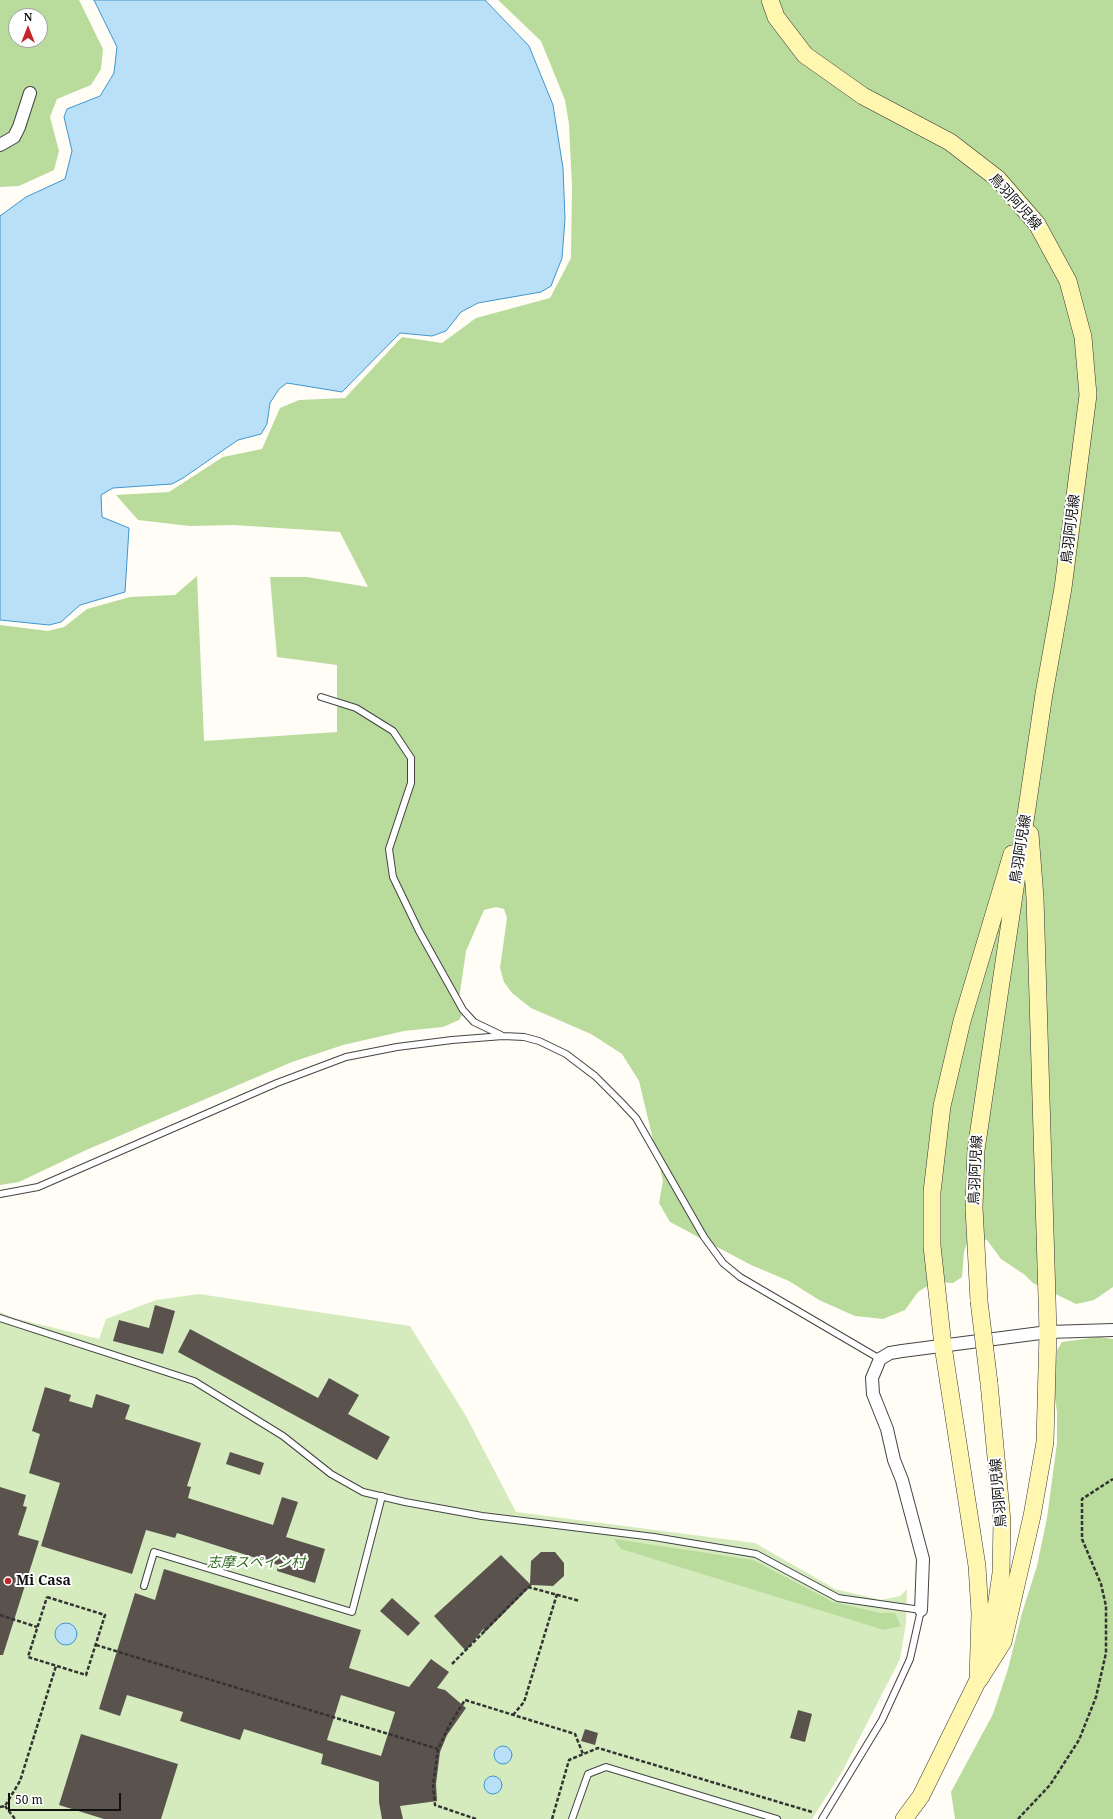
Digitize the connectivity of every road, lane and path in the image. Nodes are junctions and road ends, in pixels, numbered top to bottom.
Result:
1 (770, 0) edge
2 (30, 93) dead end
3 (0, 145) edge
4 (321, 697) dead end
5 (1028, 804) junction
6 (503, 1036) junction
7 (0, 1194) edge
8 (0, 1318) edge
9 (1113, 1330) edge
10 (1048, 1332) junction
11 (943, 1346) junction
12 (880, 1359) junction
13 (1113, 1479) edge
14 (382, 1496) junction
15 (144, 1586) dead end
16 (557, 1594) junction
17 (580, 1601) dead end
18 (921, 1610) junction
19 (0, 1615) edge
20 (37, 1627) junction
21 (96, 1645) junction
22 (452, 1664) dead end
23 (56, 1666) junction
24 (978, 1680) junction
25 (513, 1715) junction
26 (438, 1749) junction
27 (583, 1754) dead end
28 (921, 1796) junction
29 (5, 1806) junction
30 (0, 1807) edge
31 (15, 1819) edge
32 (476, 1819) edge
33 (572, 1819) edge
34 (777, 1819) edge
35 (822, 1819) edge
36 (904, 1819) edge
37 (911, 1819) edge
38 (1018, 1819) edge

1 - 5 main road, 鳥羽阿児線
2 - 3 street
4 - 6 lane
5 - 10 main road
5 - 11 main road
5 - 24 main road, 鳥羽阿児線, bridge
6 - 7 lane
6 - 12 lane
8 - 14 lane
9 - 10 street
10 - 11 street
10 - 24 main road
11 - 12 street
11 - 24 main road
12 - 18 street
13 - 38 path
14 - 15 lane
14 - 18 lane
16 - 17 path
16 - 22 path
16 - 25 path
18 - 35 lane
19 - 20 path
20 - 21 path
20 - 23 path
21 - 23 path
21 - 26 path
23 - 29 path
24 - 28 main road, 鳥羽阿児線
25 - 26 path
25 - 27 path
26 - 32 path
28 - 36 main road, 鳥羽阿児線
28 - 37 main road
29 - 30 path
29 - 31 path
33 - 34 lane

